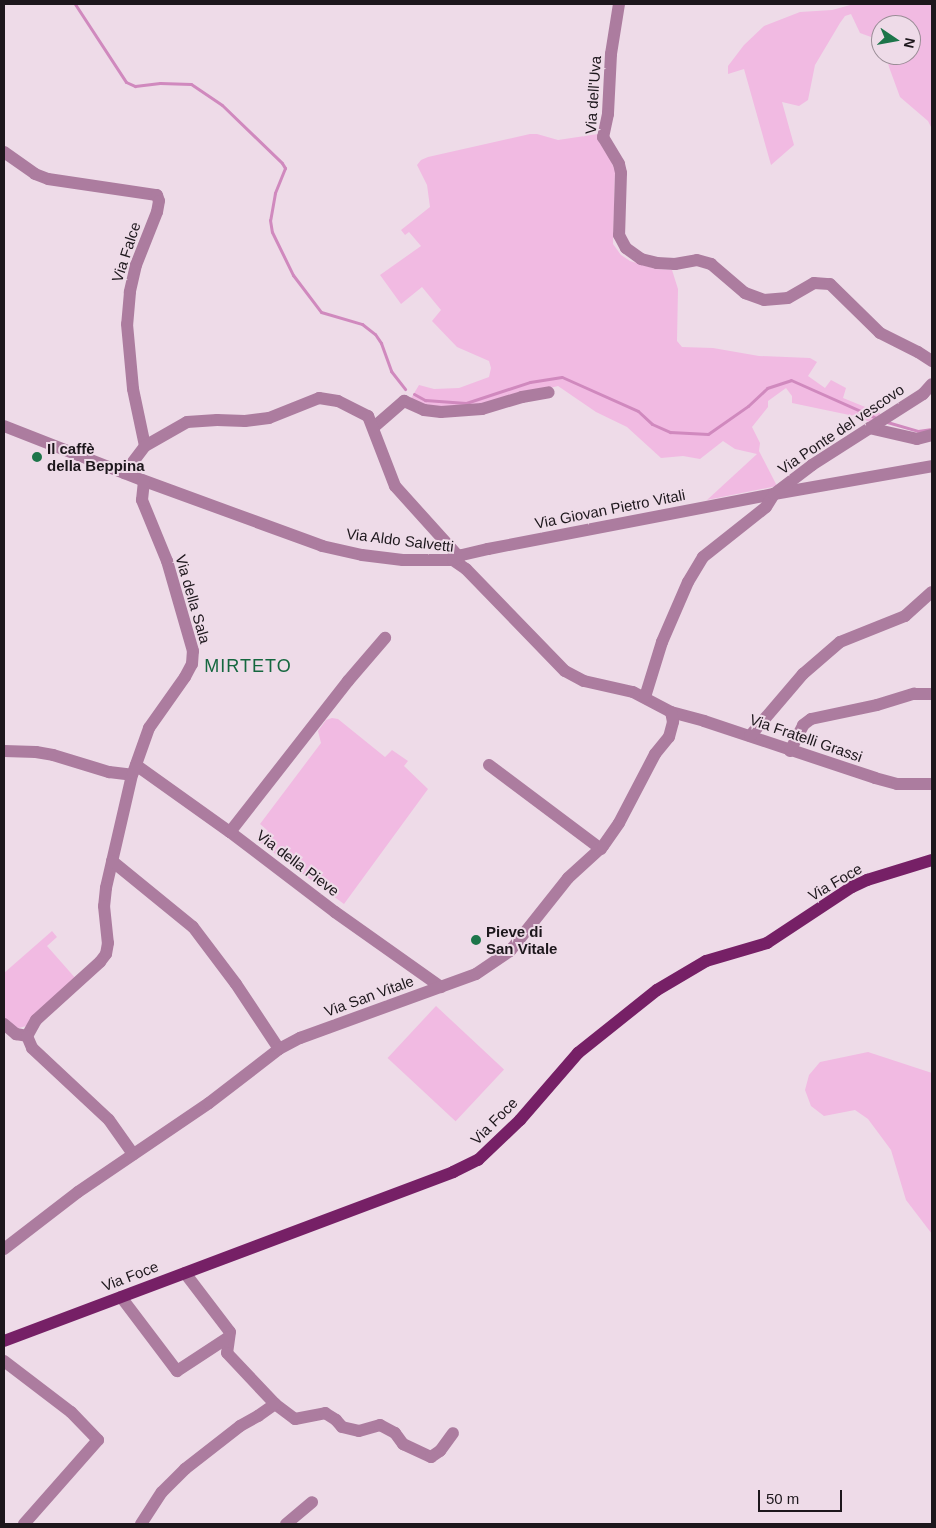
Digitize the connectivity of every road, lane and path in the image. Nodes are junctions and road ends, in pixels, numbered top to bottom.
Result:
1 (619, 4) edge
2 (4, 152) edge
3 (932, 362) edge
4 (932, 384) edge
5 (549, 392) dead end
6 (4, 426) edge
7 (374, 427) junction
8 (871, 427) junction
9 (932, 435) edge
10 (145, 446) junction
11 (932, 466) edge
12 (125, 473) junction
13 (144, 481) junction
14 (774, 494) junction
15 (456, 558) junction
16 (932, 592) edge
17 (385, 638) dead end
18 (932, 694) edge
19 (645, 698) junction
20 (671, 712) junction
21 (750, 736) junction
22 (4, 751) edge
23 (790, 751) junction
24 (488, 765) dead end
25 (134, 770) junction
26 (932, 784) edge
27 (230, 832) junction
28 (601, 849) junction
29 (932, 860) edge
30 (112, 861) junction
31 (441, 988) junction
32 (4, 1024) edge
33 (26, 1036) junction
34 (279, 1048) junction
35 (133, 1154) junction
36 (4, 1249) edge
37 (185, 1273) junction
38 (121, 1297) junction
39 (229, 1337) junction
40 (4, 1341) edge
41 (4, 1361) edge
42 (275, 1404) junction
43 (453, 1433) dead end
44 (312, 1502) dead end
45 (24, 1524) edge
46 (141, 1524) edge
47 (286, 1524) edge

1 - 3 street, Via dell'Uva
2 - 10 street, Via Falce
4 - 8 street, Via Ponte del vescovo
5 - 7 street
6 - 12 street, Via Aldo Salvetti
7 - 10 street
7 - 15 street
8 - 9 street
8 - 14 street, Via Ponte del vescovo
10 - 12 street
11 - 14 street, Via Giovan Pietro Vitali
12 - 13 street, Via Aldo Salvetti
13 - 15 street, Via Aldo Salvetti
13 - 25 street, Via della Sala
14 - 15 street, Via Giovan Pietro Vitali
14 - 19 street, Via Ponte del vescovo
15 - 19 street, Via Aldo Salvetti
16 - 21 street
17 - 27 street
18 - 23 street
19 - 20 street, Via Aldo Salvetti
20 - 21 street, Via Fratelli Grassi
20 - 28 street, Via San Vitale
21 - 23 street, Via Fratelli Grassi
22 - 25 street
23 - 26 street, Via Fratelli Grassi
24 - 28 street
25 - 27 street, Via della Pieve
25 - 30 street, Via della Sala
27 - 31 street, Via della Pieve
28 - 31 street, Via San Vitale
29 - 37 main road, Via Foce
30 - 33 street, Via della Sala
30 - 34 street
31 - 34 street, Via San Vitale
32 - 33 street
33 - 35 street
34 - 35 street, Via San Vitale
35 - 36 street, Via San Vitale
37 - 38 main road, Via Foce
37 - 39 street
38 - 39 street
38 - 40 main road, Via Foce
39 - 42 street
41 - 45 street
42 - 43 street
42 - 46 street
44 - 47 street

